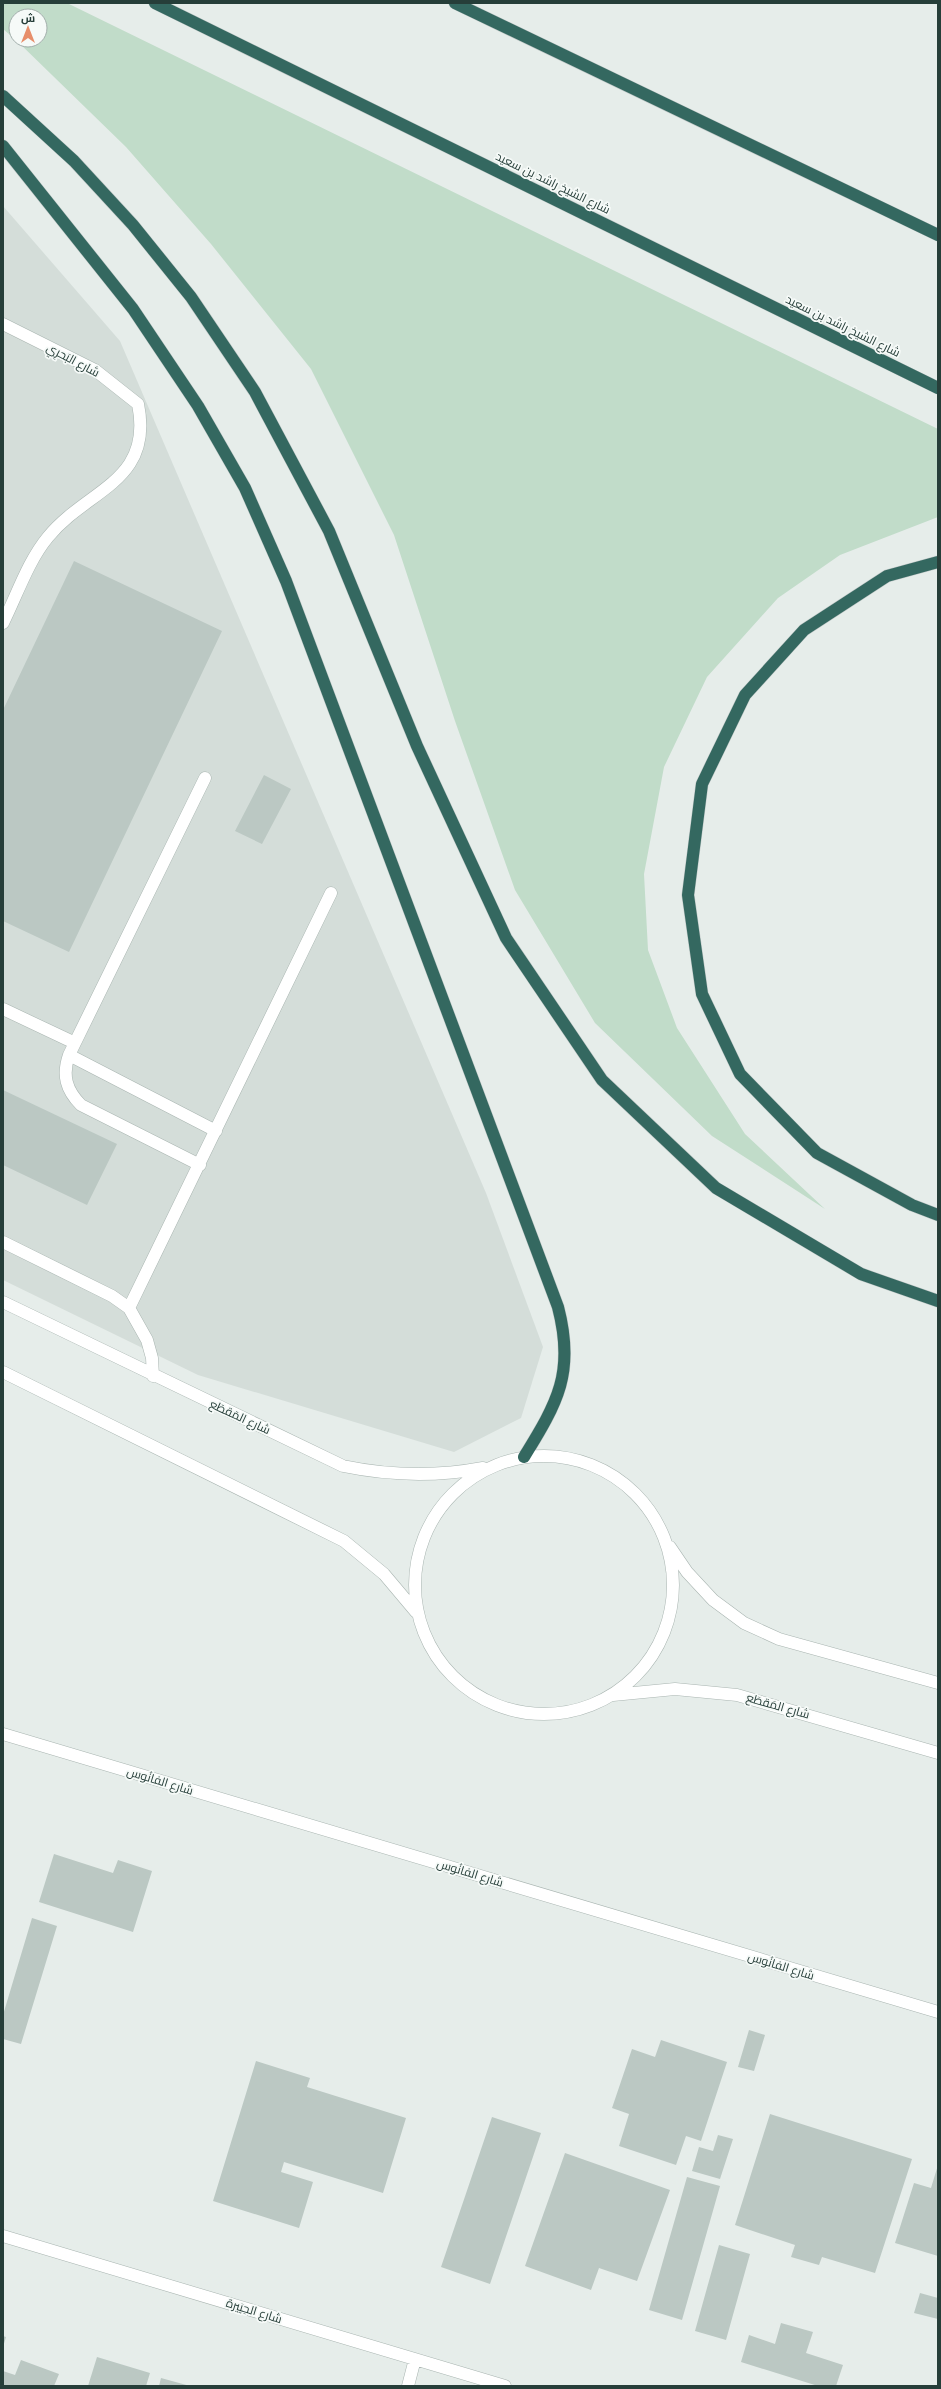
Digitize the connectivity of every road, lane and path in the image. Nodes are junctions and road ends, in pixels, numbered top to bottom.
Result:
1 (155, 3) edge
2 (455, 3) edge
3 (3, 96) edge
4 (3, 146) edge
5 (938, 236) edge
6 (3, 324) edge
7 (938, 388) edge
8 (938, 562) edge
9 (3, 623) edge
10 (205, 778) dead end
11 (331, 893) dead end
12 (3, 1009) edge
13 (75, 1044) junction
14 (69, 1055) junction
15 (216, 1131) junction
16 (200, 1164) junction
17 (938, 1215) edge
18 (3, 1242) edge
19 (938, 1301) edge
20 (3, 1302) edge
21 (129, 1308) junction
22 (3, 1372) edge
23 (153, 1376) junction
24 (524, 1457) junction
25 (490, 1467) junction
26 (666, 1540) junction
27 (417, 1613) junction
28 (938, 1683) edge
29 (613, 1695) junction
30 (3, 1734) edge
31 (938, 1753) edge
32 (938, 2012) edge
33 (3, 2236) edge
34 (415, 2359) junction
35 (408, 2386) edge
36 (505, 2386) edge

1 - 7 highway, شارع الشيخ راشد بن سعيد
2 - 5 highway
3 - 19 highway
4 - 24 highway
6 - 9 street, شارع البَحرِي
8 - 17 highway
10 - 13 street
11 - 15 street
12 - 13 street
13 - 14 street
14 - 15 street
14 - 16 street
15 - 16 street
16 - 21 street
18 - 21 street
20 - 23 street, شارع المَقطَع
21 - 23 street
22 - 27 street
23 - 25 street, شارع المَقطَع
24 - 25 street
24 - 26 street
25 - 27 street
26 - 28 street
26 - 29 street
27 - 29 street
29 - 31 street, شارع المَقطَع
30 - 32 street, شارع الفانُوس
33 - 34 street, شارع الحِيَيرة
34 - 35 street
34 - 36 street, شارع الحِيَيرة

